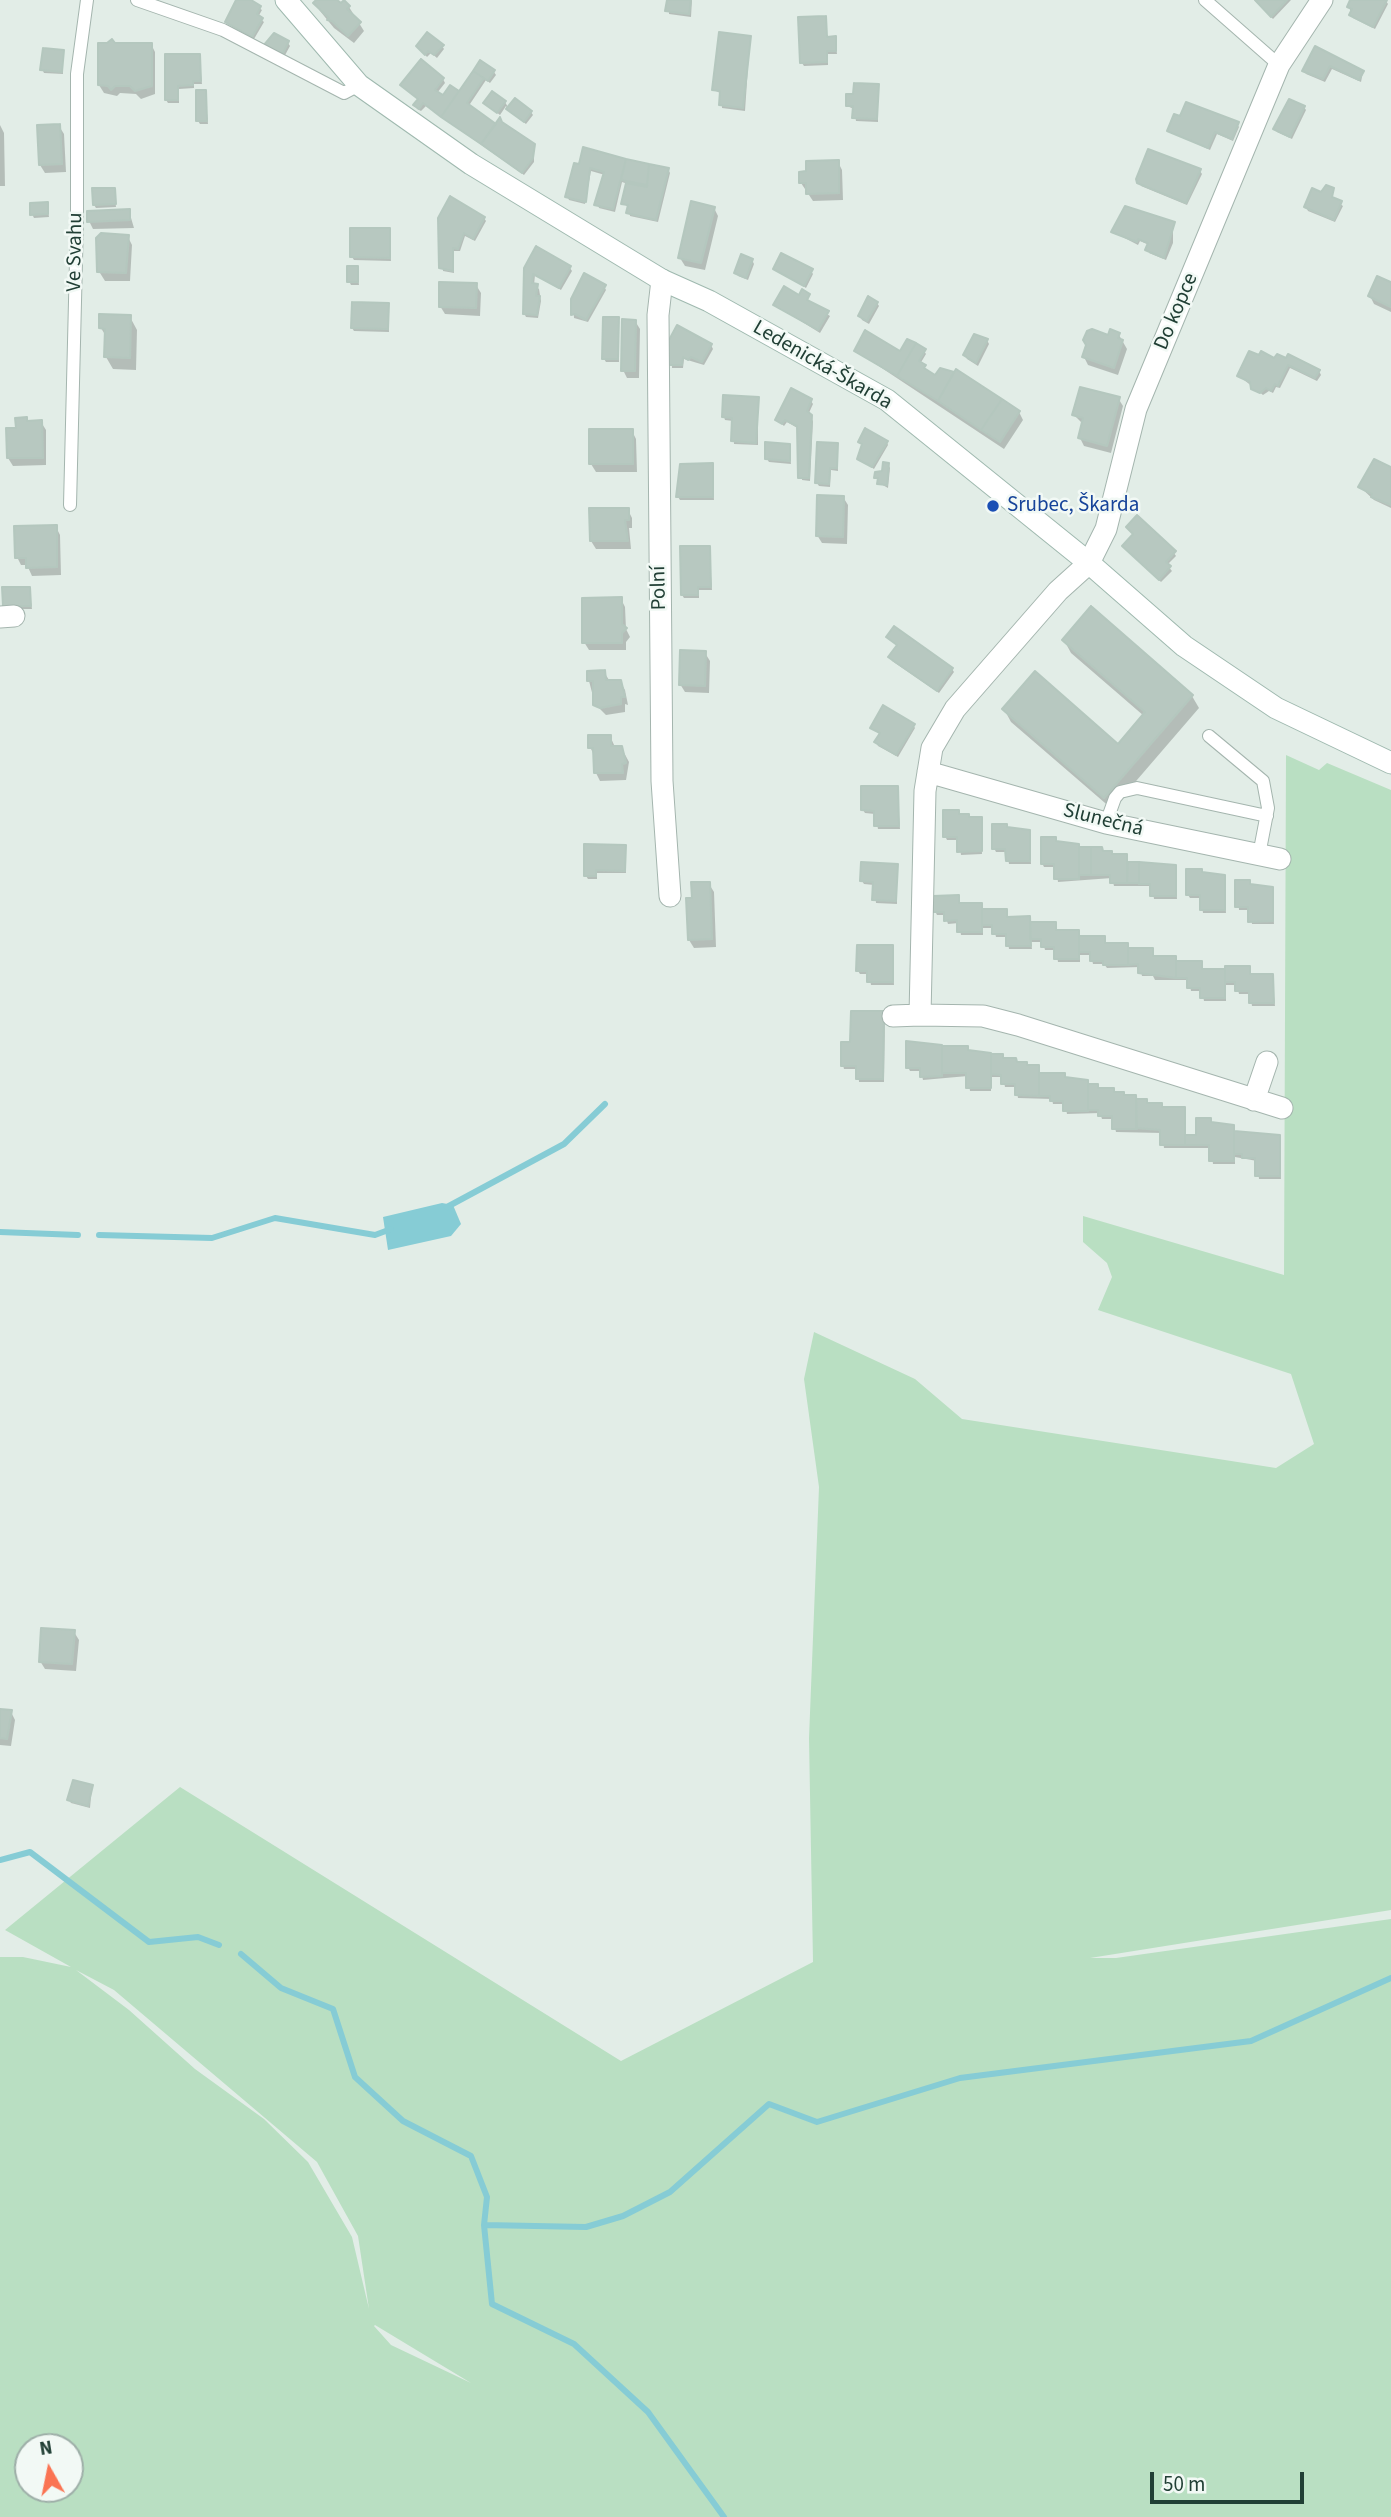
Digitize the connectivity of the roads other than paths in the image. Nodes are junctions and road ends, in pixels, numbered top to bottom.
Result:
1 (87, 0) edge
2 (136, 0) edge
3 (286, 0) edge
4 (1205, 0) edge
5 (1322, 0) edge
6 (1279, 65) junction
7 (359, 85) junction
8 (662, 280) junction
9 (70, 505) dead end
10 (1088, 563) junction
11 (1209, 736) dead end
12 (1391, 762) edge
13 (928, 772) junction
14 (1267, 816) junction
15 (1106, 823) junction
16 (1269, 857) joint
17 (670, 895) dead end
18 (920, 1015) junction
19 (893, 1016) dead end
20 (1267, 1062) dead end
21 (1254, 1100) junction
22 (1282, 1108) dead end

1 - 9 lane, Ve Svahu
2 - 7 lane
3 - 7 street, Ledenická-Škarda
4 - 6 lane
5 - 6 street, Do kopce
6 - 10 street, Do kopce
7 - 8 street, Ledenická-Škarda
8 - 10 street, Ledenická-Škarda
8 - 17 street, Polní
10 - 12 street, Ledenická-Škarda
10 - 13 street
11 - 14 lane
13 - 15 street, Slunečná
13 - 18 street
14 - 15 lane
14 - 16 lane
15 - 16 street, Slunečná
18 - 19 street
18 - 21 street
20 - 21 street
21 - 22 street

